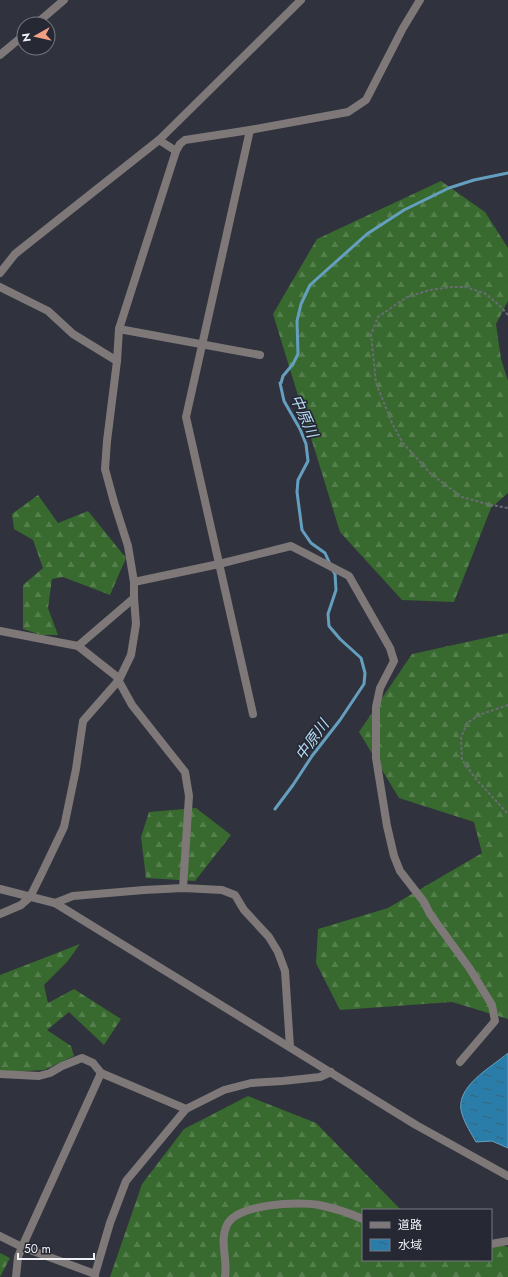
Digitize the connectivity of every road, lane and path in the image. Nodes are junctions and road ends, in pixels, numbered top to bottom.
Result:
1 (64, 0) edge
2 (301, 0) edge
3 (420, 0) edge
4 (45, 16) edge
5 (16, 42) edge
6 (0, 55) edge
7 (250, 130) junction
8 (159, 140) junction
9 (176, 151) junction
10 (0, 273) edge
11 (0, 287) edge
12 (508, 315) edge
13 (119, 330) junction
14 (202, 344) junction
15 (260, 356) dead end
16 (117, 361) junction
17 (508, 508) edge
18 (219, 564) junction
19 (134, 582) junction
20 (134, 598) junction
21 (0, 631) edge
22 (78, 646) junction
23 (120, 680) junction
24 (508, 705) edge
25 (253, 714) dead end
26 (508, 814) edge
27 (183, 888) junction
28 (0, 889) edge
29 (30, 897) junction
30 (55, 903) junction
31 (0, 914) edge
32 (290, 1047) junction
33 (460, 1062) dead end
34 (331, 1072) junction
35 (101, 1073) junction
36 (0, 1074) edge
37 (186, 1109) junction
38 (508, 1176) edge
39 (362, 1219) edge
40 (0, 1236) edge
41 (508, 1241) edge
42 (492, 1244) edge
43 (22, 1247) junction
44 (95, 1276) edge
45 (16, 1277) edge
46 (225, 1277) edge

1 - 4 street
2 - 8 street
3 - 7 street
5 - 6 street
7 - 9 street
7 - 14 street
8 - 9 street
8 - 10 street
9 - 13 street
11 - 16 street
12 - 17 path
13 - 14 street
13 - 16 street
14 - 15 street
14 - 18 street
16 - 19 street
18 - 19 street
18 - 25 street
18 - 33 street
19 - 20 street
20 - 22 street
20 - 23 street
21 - 22 street
22 - 23 street
23 - 27 street
23 - 29 street
24 - 26 path
27 - 30 street
27 - 32 street
28 - 29 street
29 - 30 street
29 - 31 street
30 - 32 street
32 - 34 street
34 - 37 street
34 - 38 street
35 - 36 street
35 - 37 street
35 - 43 street
37 - 44 street
39 - 46 street
40 - 43 street
41 - 42 street
43 - 44 street
43 - 45 street

